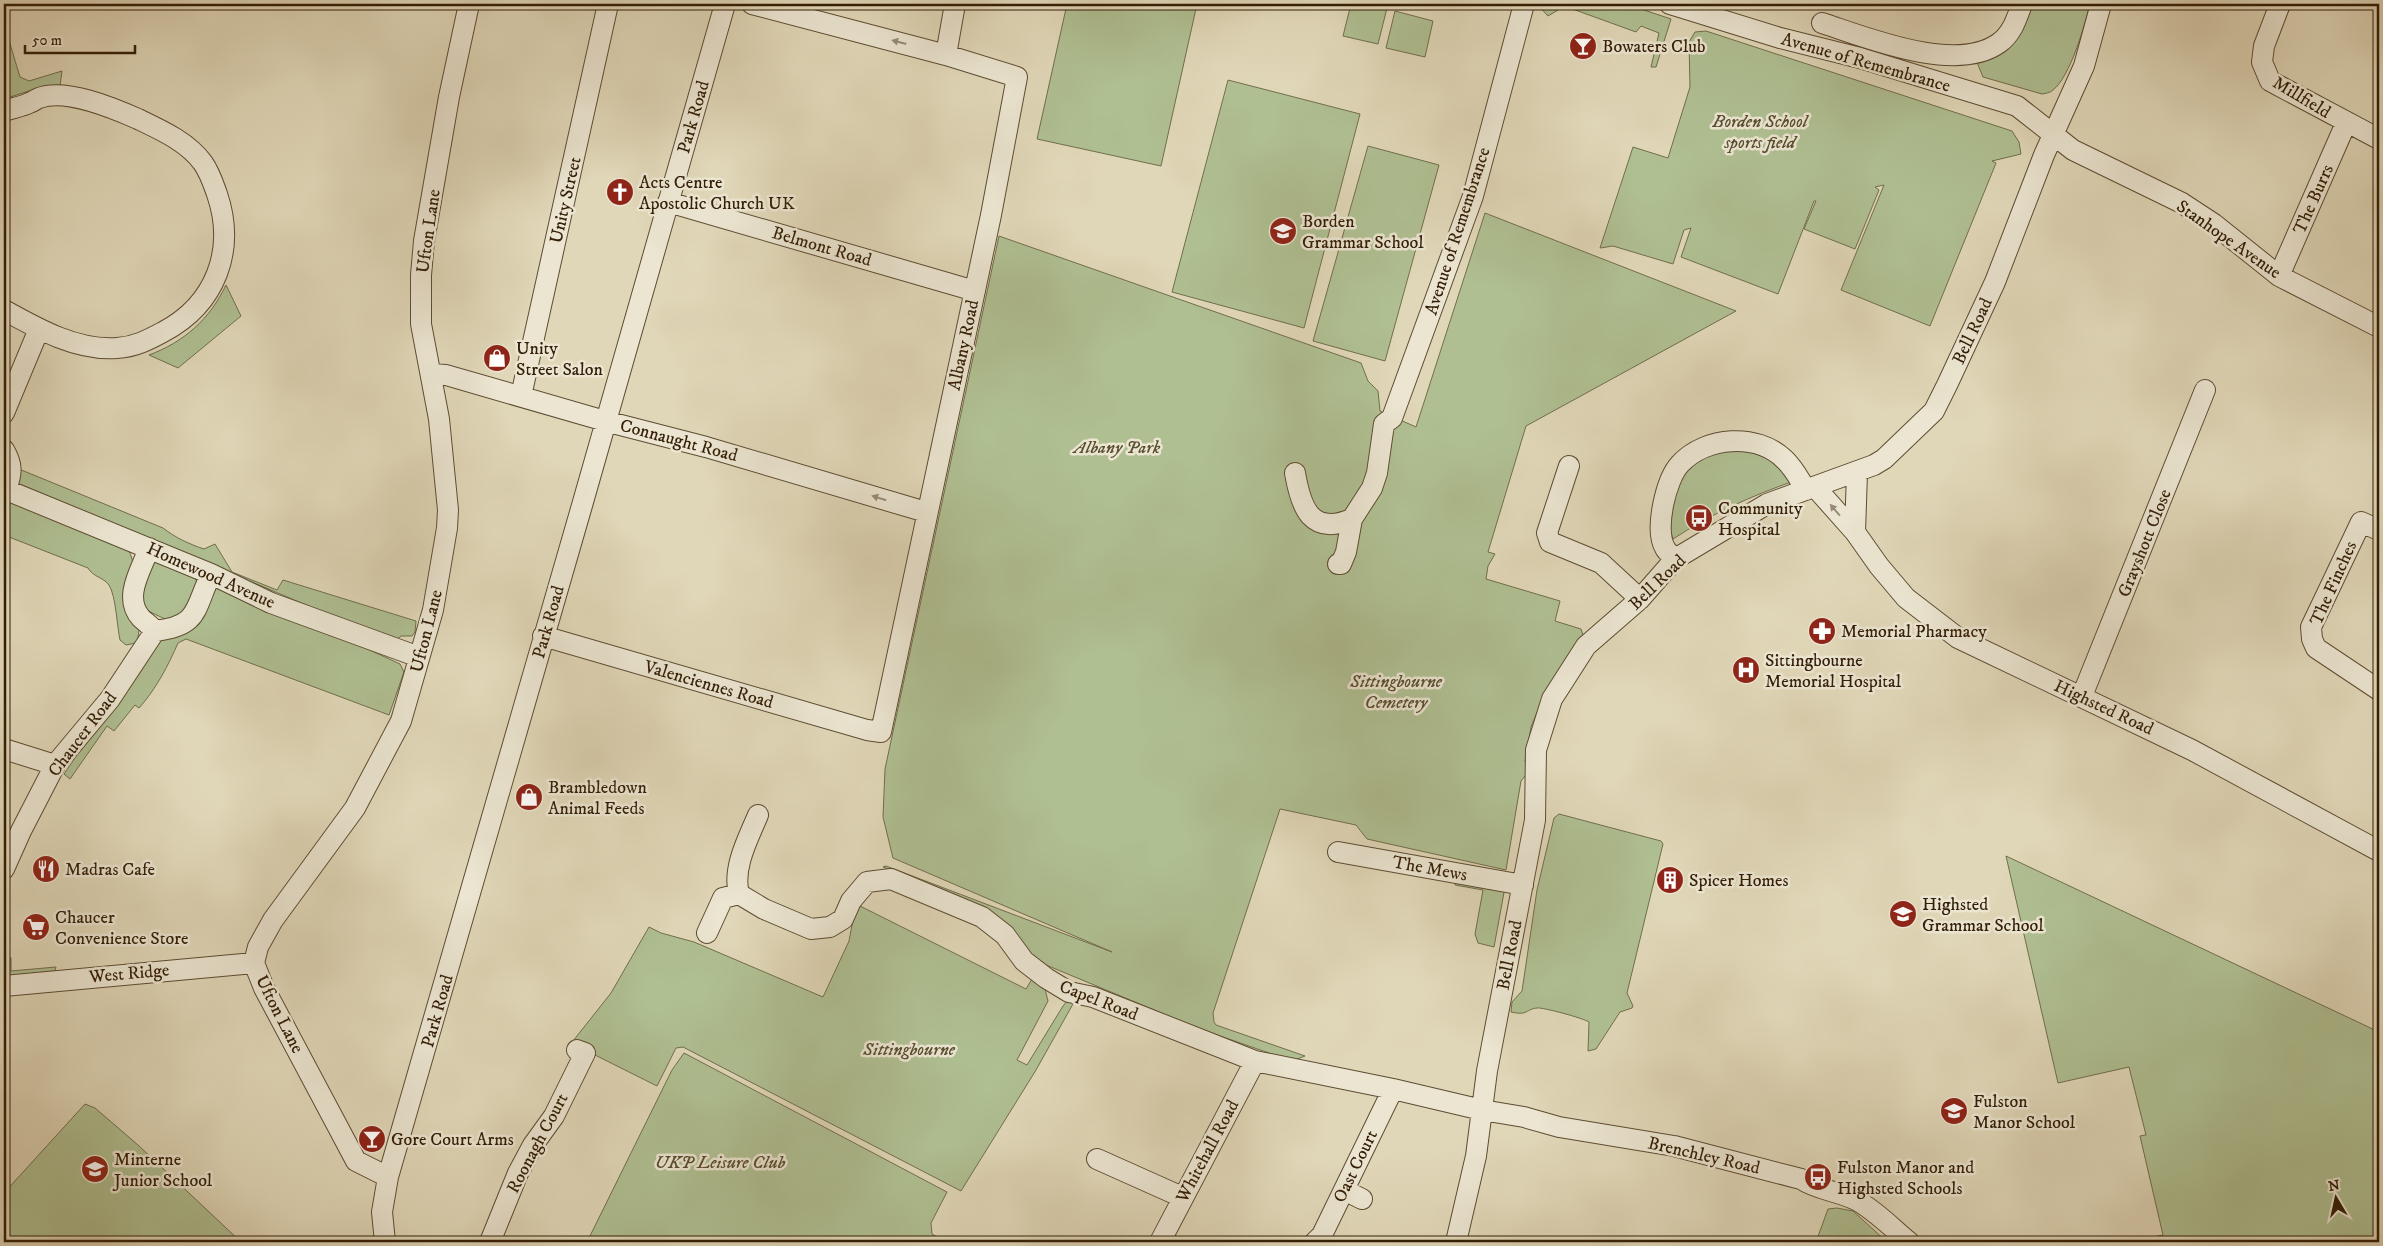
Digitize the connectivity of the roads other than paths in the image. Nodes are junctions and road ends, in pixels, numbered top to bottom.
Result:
1 (469, 4) edge
2 (608, 4) edge
3 (725, 4) edge
4 (752, 4) edge
5 (955, 4) edge
6 (1524, 4) edge
7 (1670, 4) edge
8 (2022, 4) edge
9 (2101, 4) edge
10 (2280, 4) edge
11 (1822, 23) dead end
12 (946, 55) junction
13 (4, 110) edge
14 (2346, 123) junction
15 (2053, 135) junction
16 (2379, 139) edge
17 (668, 202) junction
18 (2279, 276) junction
19 (975, 291) junction
20 (4, 310) edge
21 (2379, 327) edge
22 (39, 329) junction
23 (431, 374) junction
24 (2205, 390) dead end
25 (521, 396) junction
26 (4, 413) edge
27 (605, 421) junction
28 (4, 450) edge
29 (1569, 466) dead end
30 (1295, 473) dead end
31 (1857, 473) junction
32 (1811, 489) junction
33 (5, 490) edge
34 (926, 512) junction
35 (1352, 519) junction
36 (2379, 530) edge
37 (1855, 532) junction
38 (149, 548) junction
39 (1675, 559) junction
40 (1338, 564) dead end
41 (211, 574) junction
42 (1640, 599) junction
43 (155, 631) junction
44 (543, 636) junction
45 (420, 657) junction
46 (2379, 690) edge
47 (2082, 696) junction
48 (876, 732) joint
49 (4, 749) edge
50 (55, 765) junction
51 (758, 815) dead end
52 (2379, 851) edge
53 (1338, 852) dead end
54 (4, 869) edge
55 (1523, 885) junction
56 (739, 894) junction
57 (707, 933) dead end
58 (254, 963) junction
59 (4, 986) edge
60 (577, 1050) dead end
61 (1255, 1061) junction
62 (1393, 1089) junction
63 (1482, 1110) junction
64 (1097, 1159) dead end
65 (388, 1177) junction
66 (1344, 1190) junction
67 (1182, 1197) junction
68 (1362, 1199) dead end
69 (385, 1242) edge
70 (490, 1242) edge
71 (1160, 1242) edge
72 (1315, 1242) edge
73 (1456, 1242) edge
74 (1908, 1242) edge

1 - 23 street, Ufton Lane
2 - 25 street, Unity Street
3 - 17 street, Park Road
12 -> 4 street
5 - 12 street
6 - 35 street, Avenue of Remembrance
7 - 15 street, Avenue of Remembrance
8 - 11 street
9 - 15 street, Bell Road
10 - 14 street, Millfield
12 - 19 street, Albany Road
13 - 22 street
14 - 16 street, Millfield
14 - 18 street, The Burrs
15 - 18 street, Stanhope Avenue
15 - 31 street, Bell Road
17 - 19 street, Belmont Road
17 - 27 street, Park Road
18 - 21 street, Stanhope Avenue
19 - 34 street, Albany Road
20 - 22 street
22 - 26 street
23 - 25 street, Connaught Road
23 - 45 street, Ufton Lane
24 - 47 street, Grayshott Close
25 - 27 street, Connaught Road
34 -> 27 street, Connaught Road
27 - 44 street, Park Road
28 - 33 street
29 - 42 street
30 - 35 street
31 - 32 street, Bell Road
31 - 37 street
37 -> 32 street, Highsted Road
32 - 39 street, Bell Road
32 - 39 street, Highsted Road
33 - 38 street, Homewood Avenue
34 - 48 street, Albany Road
35 - 40 street
36 - 46 street, The Finches
37 - 47 street, Highsted Road
38 - 41 street, Homewood Avenue
38 - 43 street
39 - 42 street, Bell Road
41 - 43 street
41 - 45 street, Homewood Avenue
42 - 55 street, Bell Road
43 - 50 street, Chaucer Road
44 - 48 street, Valenciennes Road
44 - 65 street, Park Road
45 - 58 street, Ufton Lane
47 - 52 street, Highsted Road
49 - 50 street
50 - 54 street, Chaucer Road
51 - 56 street
53 - 55 street, The Mews
55 - 63 street, Bell Road
56 - 57 street
56 - 61 street, Capel Road
58 - 59 street, West Ridge
58 - 65 street, Ufton Lane
60 - 70 street, Roonagh Court
61 - 62 street, Capel Road
61 - 67 street, Whitehall Road
62 - 63 street, Capel Road
62 - 66 street, Oast Court
63 - 73 street, Bell Road
63 - 74 street, Brenchley Road
64 - 67 street
65 - 69 street, Park Road
66 - 68 street
66 - 72 street, Oast Court
67 - 71 street, Whitehall Road

